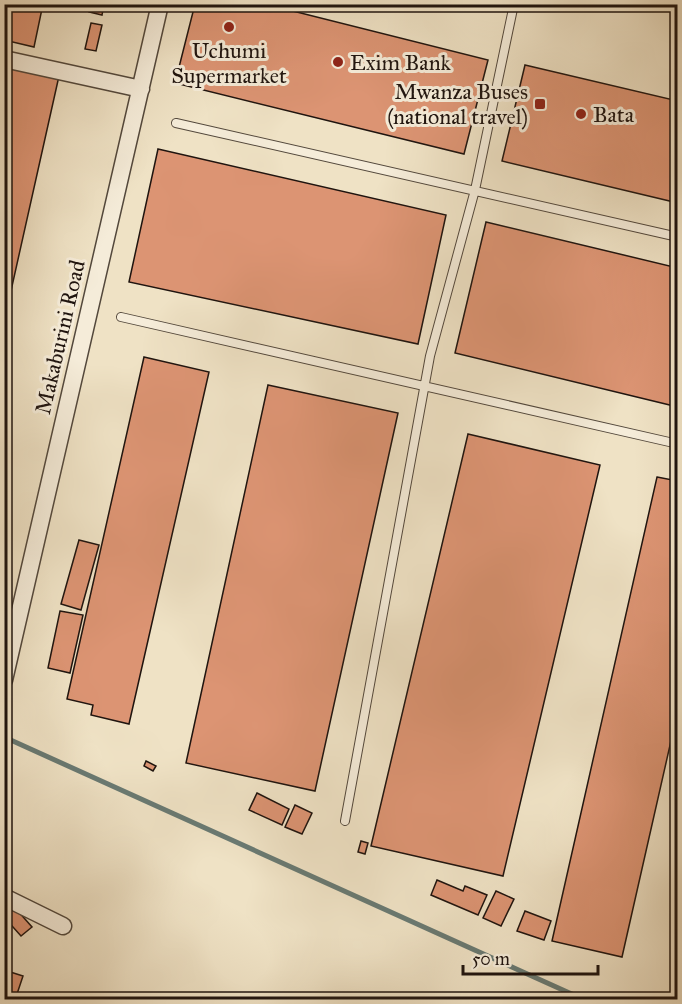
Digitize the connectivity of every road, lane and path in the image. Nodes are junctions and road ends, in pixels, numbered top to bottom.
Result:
1 (160, 4) edge
2 (514, 4) edge
3 (4, 58) edge
4 (141, 88) junction
5 (176, 123) dead end
6 (475, 190) junction
7 (678, 237) edge
8 (121, 317) dead end
9 (426, 388) junction
10 (678, 444) edge
11 (4, 680) edge
12 (345, 821) dead end
13 (4, 897) edge
14 (63, 926) dead end

1 - 4 street, Makaburini Road
2 - 6 lane
3 - 4 street
4 - 11 street, Makaburini Road
5 - 6 lane
6 - 7 lane
6 - 9 lane
8 - 9 lane
9 - 10 lane
9 - 12 lane
13 - 14 street

